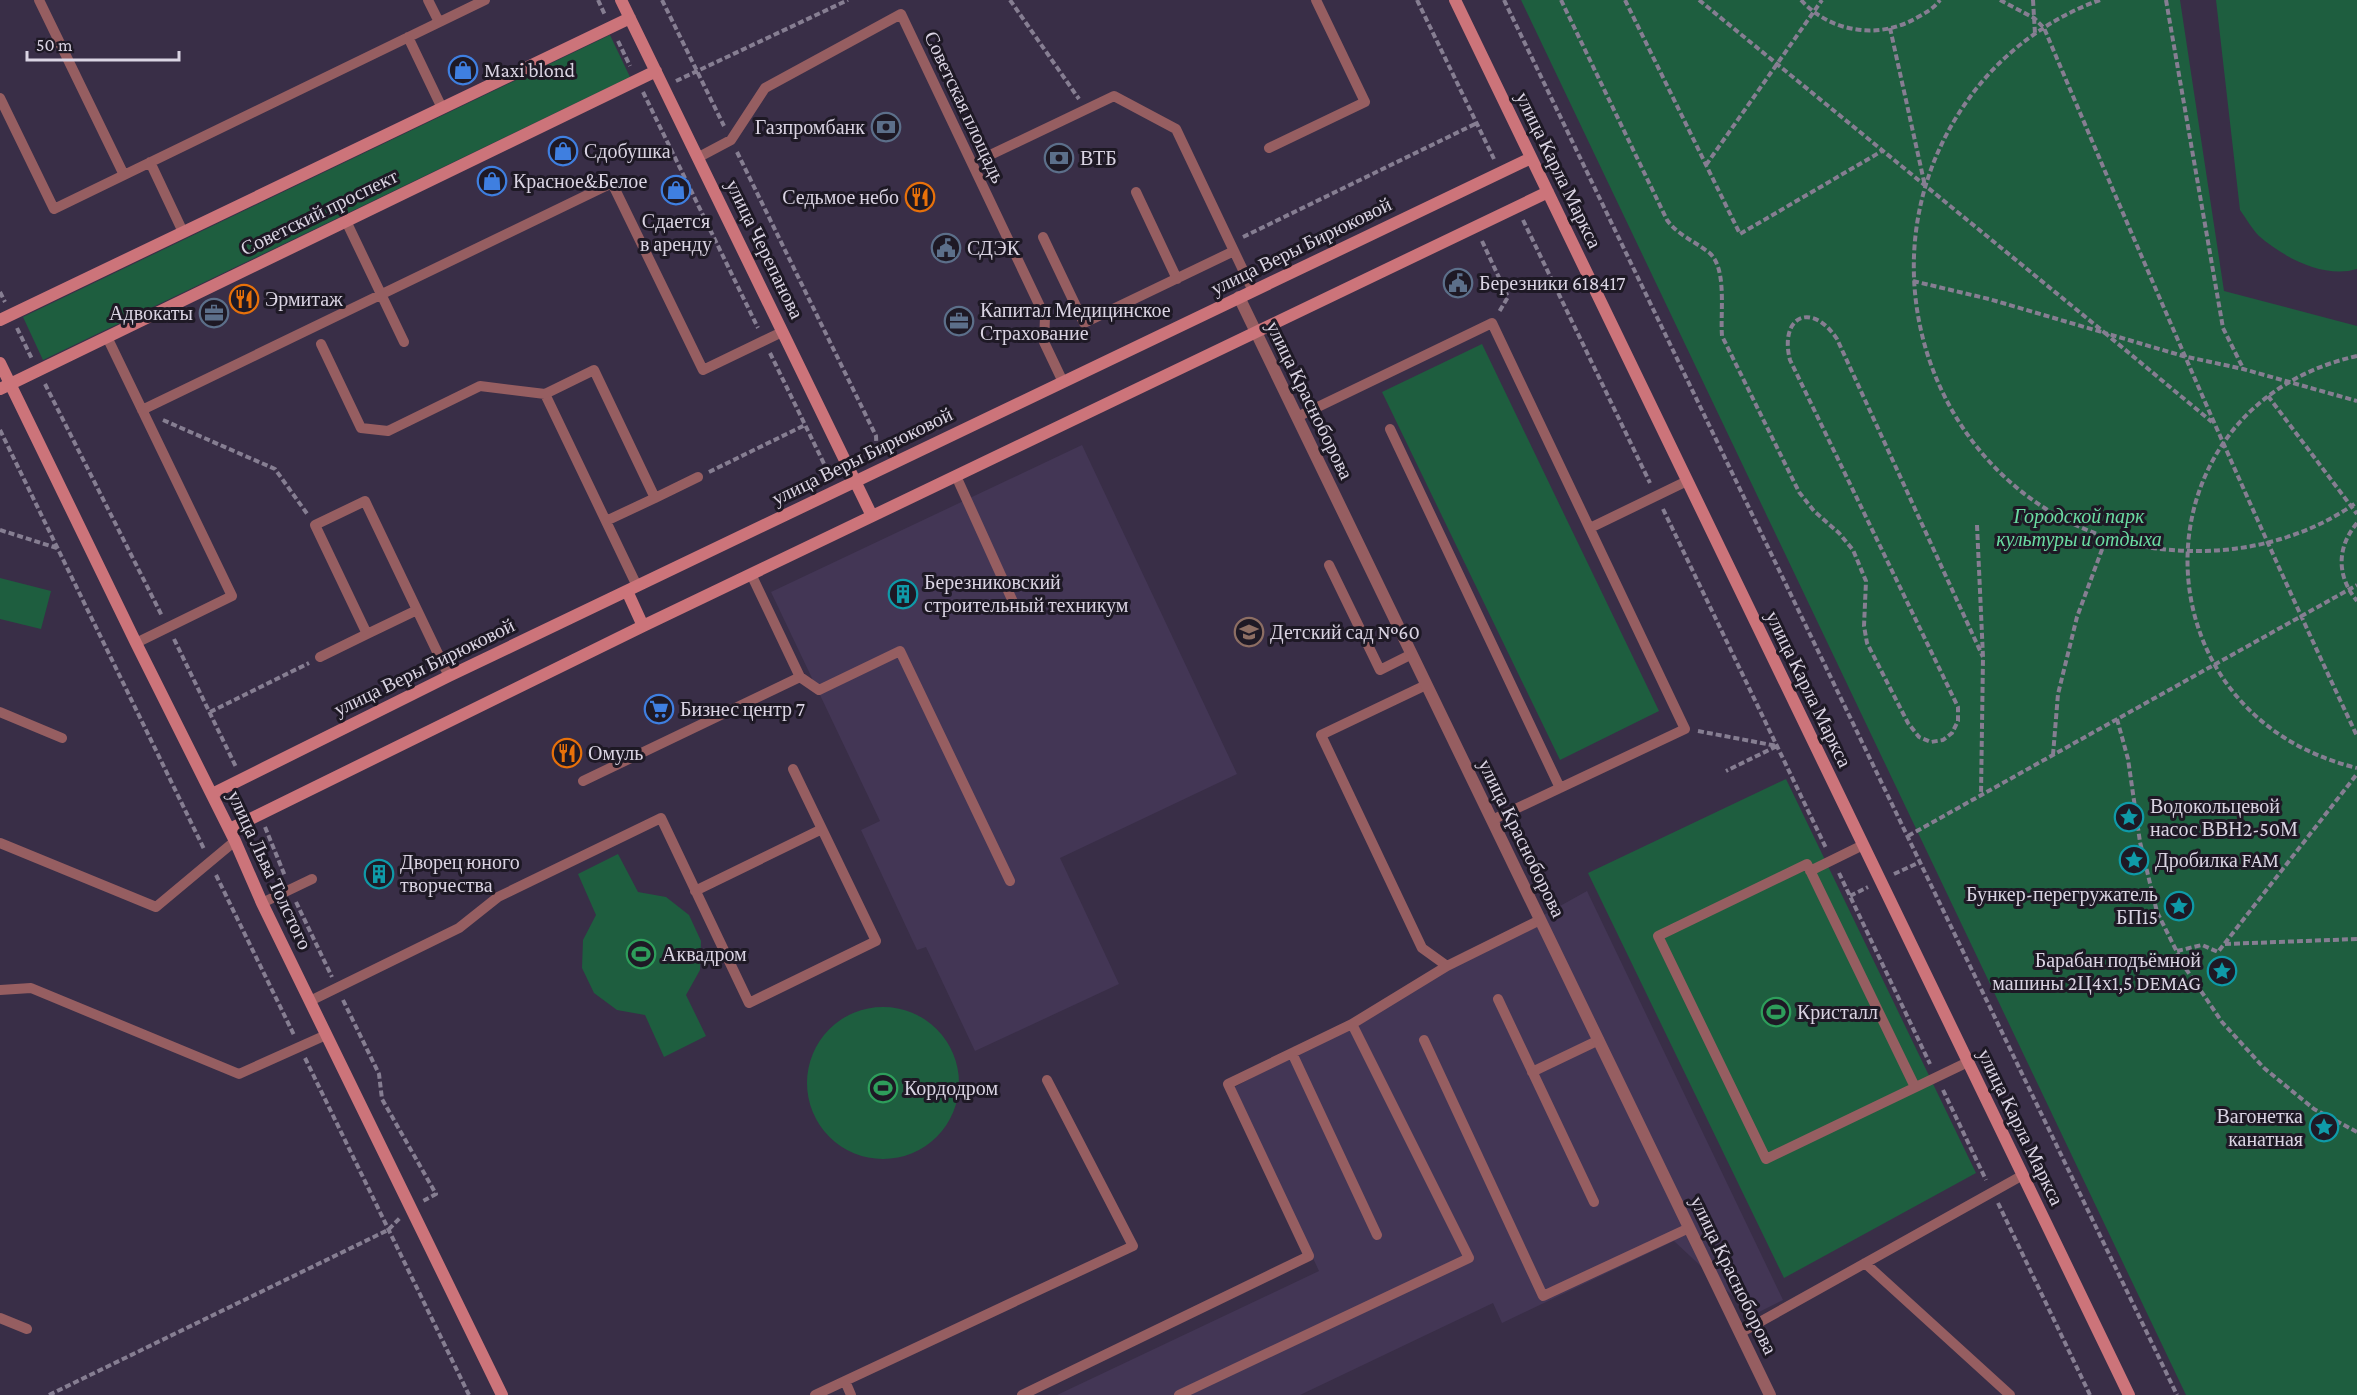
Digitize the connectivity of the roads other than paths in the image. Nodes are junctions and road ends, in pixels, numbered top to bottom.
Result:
1 (39, 0) edge
2 (428, 0) edge
3 (485, 0) edge
4 (621, 0) edge
5 (1316, 0) edge
6 (1455, 0) edge
7 (630, 18) junction
8 (439, 22) junction
9 (408, 37) junction
10 (656, 71) junction
11 (0, 98) edge
12 (442, 108) junction
13 (1269, 148) dead end
14 (988, 156) dead end
15 (699, 157) junction
16 (1531, 158) junction
17 (150, 162) junction
18 (124, 175) junction
19 (1136, 192) dead end
20 (1548, 192) junction
21 (346, 221) junction
22 (183, 232) junction
23 (1043, 237) dead end
24 (1232, 247) junction
25 (1177, 279) junction
26 (1253, 291) junction
27 (381, 295) junction
28 (1239, 297) junction
29 (5, 317) edge
30 (782, 332) junction
31 (1256, 332) junction
32 (107, 337) junction
33 (404, 342) dead end
34 (321, 344) dead end
35 (0, 363) edge
36 (1063, 382) junction
37 (5, 387) edge
38 (545, 394) junction
39 (142, 410) junction
40 (1297, 417) junction
41 (1390, 429) dead end
42 (956, 476) junction
43 (698, 477) road end
44 (855, 481) junction
45 (1687, 481) junction
46 (655, 498) junction
47 (872, 516) junction
48 (606, 521) junction
49 (1590, 528) junction
50 (1329, 566) dead end
51 (751, 574) junction
52 (632, 588) junction
53 (1014, 604) dead end
54 (417, 610) junction
55 (643, 626) junction
56 (367, 634) junction
57 (136, 643) junction
58 (1412, 654) junction
59 (320, 657) road end
60 (449, 676) junction
61 (800, 677) junction
62 (1426, 685) junction
63 (0, 712) edge
64 (63, 738) dead end
65 (793, 769) dead end
66 (583, 781) dead end
67 (1560, 788) junction
68 (212, 794) junction
69 (1492, 820) junction
70 (822, 829) junction
71 (232, 835) junction
72 (0, 843) edge
73 (1863, 845) junction
74 (1810, 871) junction
75 (312, 879) dead end
76 (1010, 881) dead end
77 (696, 891) junction
78 (262, 903) junction
79 (1540, 920) junction
80 (1447, 966) junction
81 (0, 990) edge
82 (1498, 999) dead end
83 (310, 1001) junction
84 (1352, 1024) junction
85 (326, 1035) junction
86 (1599, 1040) junction
87 (1424, 1041) dead end
88 (1292, 1053) junction
89 (1968, 1062) junction
90 (1532, 1072) junction
91 (1047, 1080) dead end
92 (1915, 1087) junction
93 (2023, 1175) junction
94 (1594, 1202) dead end
95 (1689, 1228) junction
96 (1377, 1235) dead end
97 (1865, 1263) junction
98 (0, 1318) edge
99 (27, 1329) dead end
100 (1740, 1333) junction
101 (845, 1381) junction
102 (502, 1395) edge
103 (815, 1395) edge
104 (851, 1395) edge
105 (1022, 1395) edge
106 (1179, 1395) edge
107 (1770, 1395) edge
108 (2010, 1395) edge
109 (2129, 1395) edge

1 - 18 lane
2 - 8 lane
3 - 8 lane
4 - 7 street, улица Черепанова
5 - 13 lane
6 - 16 street, улица Карла Маркса
7 - 10 street, улица Черепанова
7 - 12 street, Советский проспект
8 - 9 lane
9 - 12 lane
9 - 17 lane
10 - 15 street, улица Черепанова
10 - 21 street, Советский проспект
11 - 18 lane
12 - 22 street, Советский проспект
14 - 24 lane, Советская площадь
15 - 30 street, улица Черепанова
15 - 36 lane, Советская площадь
16 - 20 street, улица Карла Маркса
16 - 26 street, улица Веры Бирюковой
17 - 18 lane
17 - 22 lane
19 - 25 lane
20 - 31 street
20 - 45 street, улица Карла Маркса
21 - 27 lane
21 - 32 street, Советский проспект
22 - 29 street, Советский проспект
23 - 25 lane
24 - 25 lane
24 - 26 lane, Советская площадь
26 - 28 street, улица Веры Бирюковой
27 - 30 lane
27 - 33 lane
27 - 39 lane
28 - 31 street, улица Красноборова
28 - 36 street, улица Веры Бирюковой
30 - 44 street, улица Черепанова
31 - 40 street, улица Красноборова
31 - 42 street
32 - 37 street, Советский проспект
32 - 39 lane
34 - 38 lane
35 - 37 street, улица Льва Толстого
36 - 44 street, улица Веры Бирюковой
37 - 57 street, улица Льва Толстого
38 - 46 lane
38 - 48 lane
39 - 57 lane
40 - 49 lane
40 - 58 street, улица Красноборова
41 - 67 lane
42 - 47 street
42 - 53 lane
43 - 46 lane
44 - 47 street, улица Черепанова
44 - 52 street, улица Веры Бирюковой
45 - 49 lane
45 - 73 street, улица Карла Маркса
46 - 48 lane
47 - 51 street
48 - 52 lane
49 - 67 lane
50 - 58 lane
51 - 55 street
51 - 61 lane
52 - 55 street
52 - 60 street, улица Веры Бирюковой
54 - 56 lane
54 - 56 lane
54 - 60 lane
55 - 71 street
56 - 59 lane
57 - 68 street, улица Льва Толстого
58 - 62 street, улица Красноборова
60 - 68 street, улица Веры Бирюковой
61 - 66 lane
61 - 76 lane
62 - 69 street, улица Красноборова
62 - 80 lane
63 - 64 lane
65 - 70 lane
67 - 69 lane
68 - 71 street, улица Льва Толстого
69 - 79 street, улица Красноборова
70 - 77 lane
70 - 77 lane
71 - 72 lane
71 - 78 street, улица Льва Толстого
73 - 74 lane
73 - 89 street, улица Карла Маркса
74 - 92 lane
74 - 92 lane
75 - 78 lane
77 - 83 lane
78 - 83 street, улица Льва Толстого
79 - 80 lane
79 - 86 street, улица Красноборова
80 - 84 lane
81 - 85 lane
82 - 90 lane
83 - 85 street, улица Льва Толстого
84 - 88 lane
84 - 106 lane
85 - 102 street, улица Льва Толстого
86 - 90 lane
86 - 95 street, улица Красноборова
87 - 95 lane
88 - 96 lane
88 - 105 lane
89 - 92 lane
89 - 93 street, улица Карла Маркса
90 - 94 lane
91 - 101 lane
93 - 97 lane
93 - 109 street, улица Карла Маркса
95 - 100 street, улица Красноборова
97 - 100 lane
97 - 108 lane
98 - 99 lane
100 - 107 street, улица Красноборова
101 - 103 lane
101 - 104 lane

